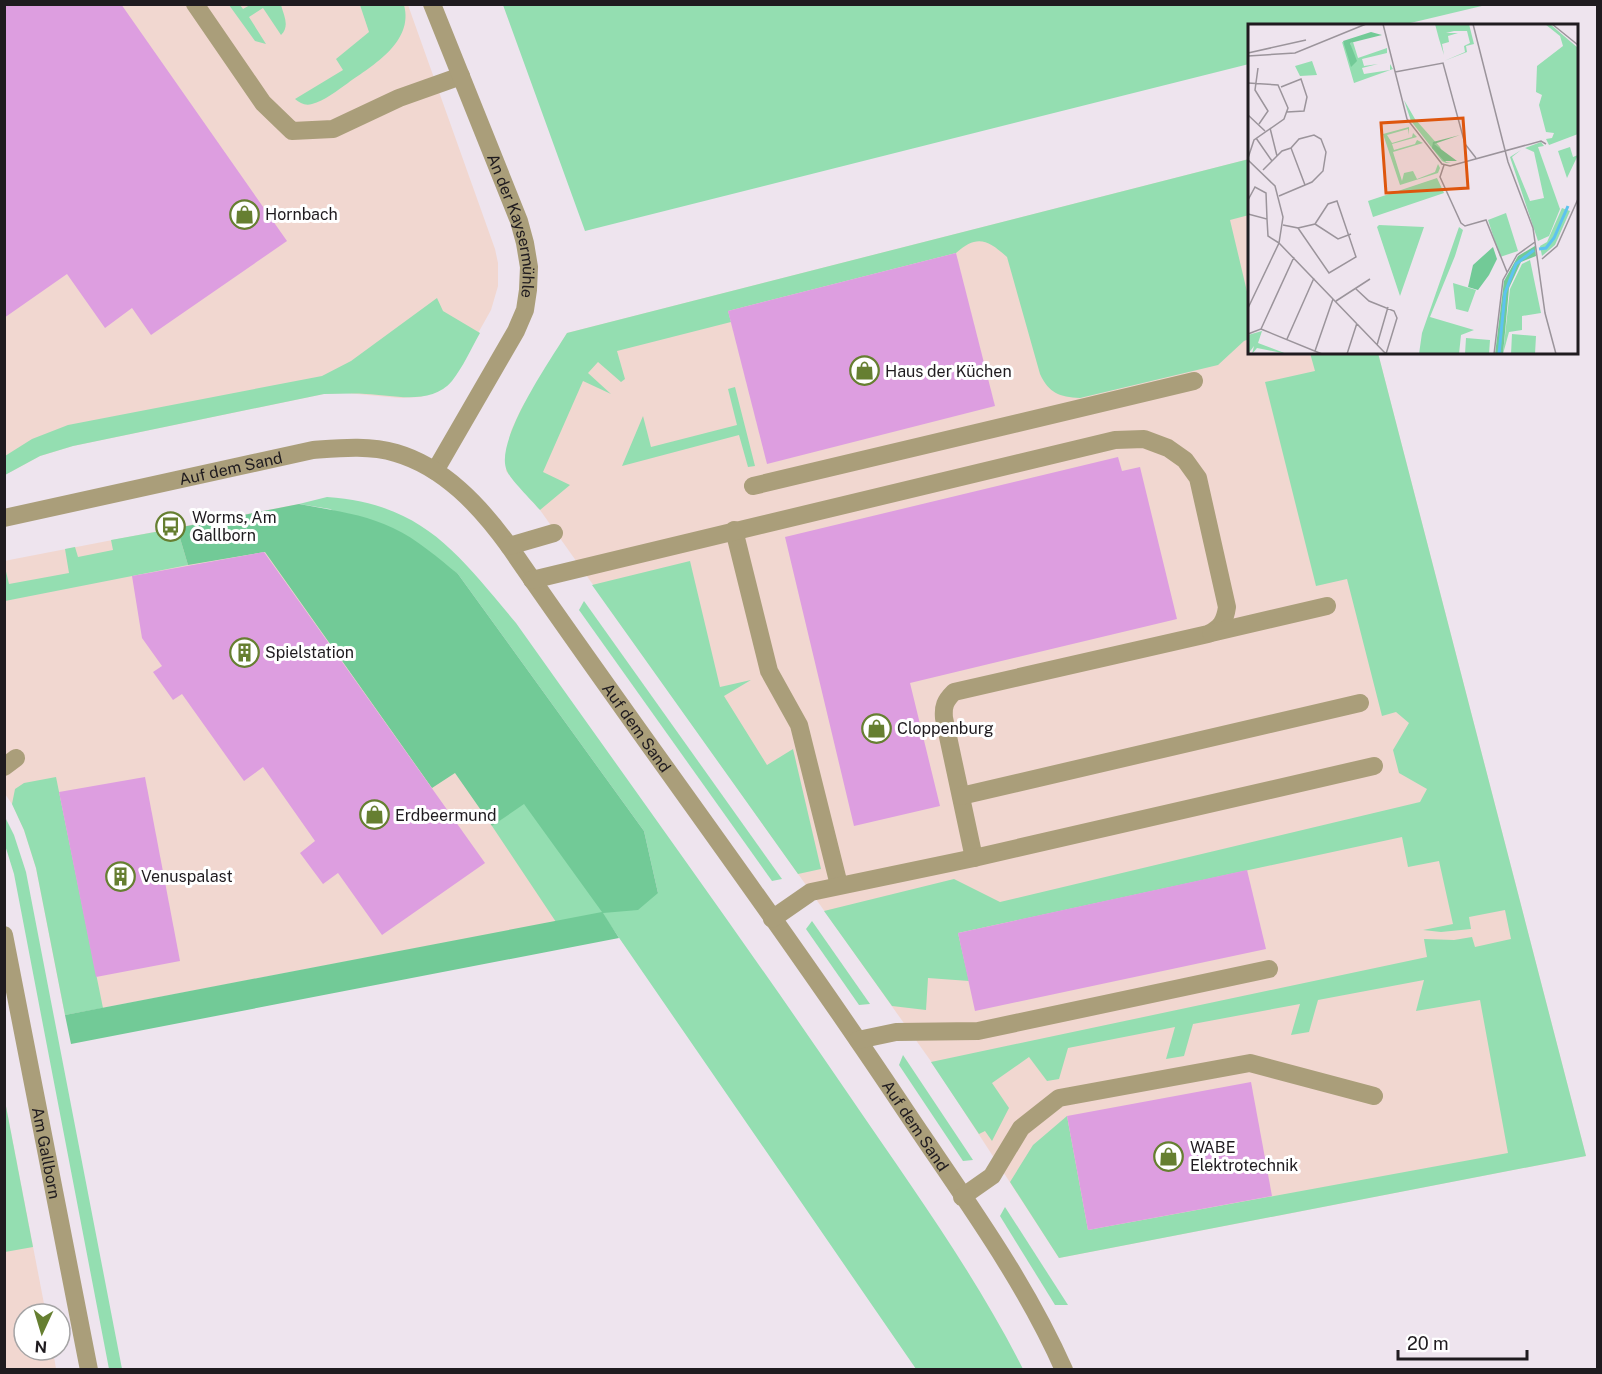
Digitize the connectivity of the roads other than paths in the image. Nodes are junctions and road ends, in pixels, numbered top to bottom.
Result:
1 (195, 4) edge
2 (432, 4) edge
3 (461, 76) junction
4 (1194, 381) dead end
5 (435, 471) junction
6 (753, 486) dead end
7 (4, 518) edge
8 (734, 530) junction
9 (554, 533) dead end
10 (509, 546) junction
11 (532, 580) junction
12 (1326, 606) dead end
13 (1208, 634) junction
14 (1359, 703) dead end
15 (1374, 765) dead end
16 (961, 796) junction
17 (974, 858) junction
18 (839, 885) junction
19 (772, 919) junction
20 (4, 935) edge
21 (1269, 969) dead end
22 (858, 1040) junction
23 (1374, 1096) dead end
24 (962, 1197) junction
25 (89, 1370) edge
26 (1064, 1370) edge

1 - 3 street
2 - 3 street, An der Kaysermühle
3 - 5 street, An der Kaysermühle
4 - 6 street
5 - 7 street, Auf dem Sand
5 - 10 street, Auf dem Sand
8 - 11 street
8 - 13 street
8 - 18 street
9 - 10 street
10 - 11 street, Auf dem Sand
11 - 19 street, Auf dem Sand
12 - 13 street
13 - 16 street
14 - 16 street
15 - 17 street
16 - 17 street
17 - 18 street
18 - 19 street
19 - 22 street, Auf dem Sand
20 - 25 street, Am Gallborn
21 - 22 street
22 - 24 street, Auf dem Sand
23 - 24 street
24 - 26 street, Auf dem Sand

